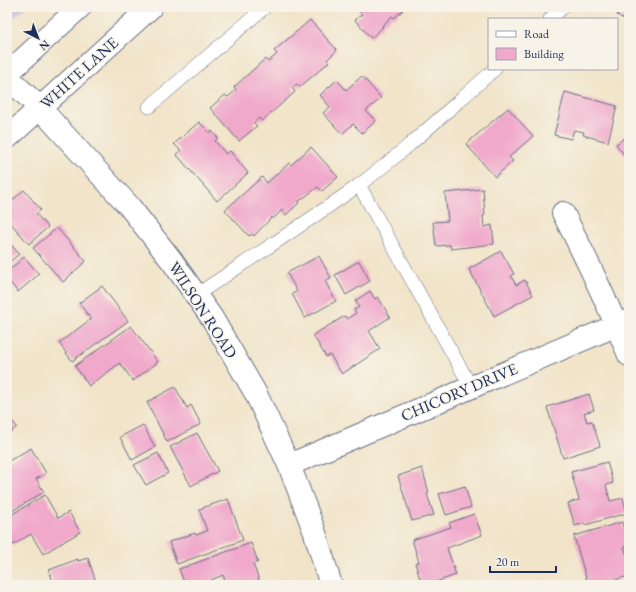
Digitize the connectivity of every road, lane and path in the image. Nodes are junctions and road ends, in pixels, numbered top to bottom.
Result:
1 (80, 7) edge
2 (151, 7) edge
3 (265, 7) edge
4 (563, 7) edge
5 (551, 18) edge
6 (494, 70) edge
7 (7, 76) edge
8 (149, 107) dead end
9 (40, 108) junction
10 (7, 138) edge
11 (360, 185) junction
12 (563, 213) dead end
13 (196, 295) junction
14 (623, 322) edge
15 (629, 355) edge
16 (471, 387) junction
17 (289, 465) junction
18 (331, 585) edge

1 - 7 street
2 - 9 street, WHITE LANE
3 - 8 lane
4 - 5 lane
6 - 11 lane
7 - 9 street, WILSON ROAD
9 - 10 street, WHITE LANE
9 - 13 street, WILSON ROAD
11 - 13 lane
11 - 16 lane
12 - 14 street
13 - 17 street, WILSON ROAD
14 - 15 street
14 - 16 street, CHICORY DRIVE
16 - 17 street, CHICORY DRIVE
17 - 18 street, WILSON ROAD

